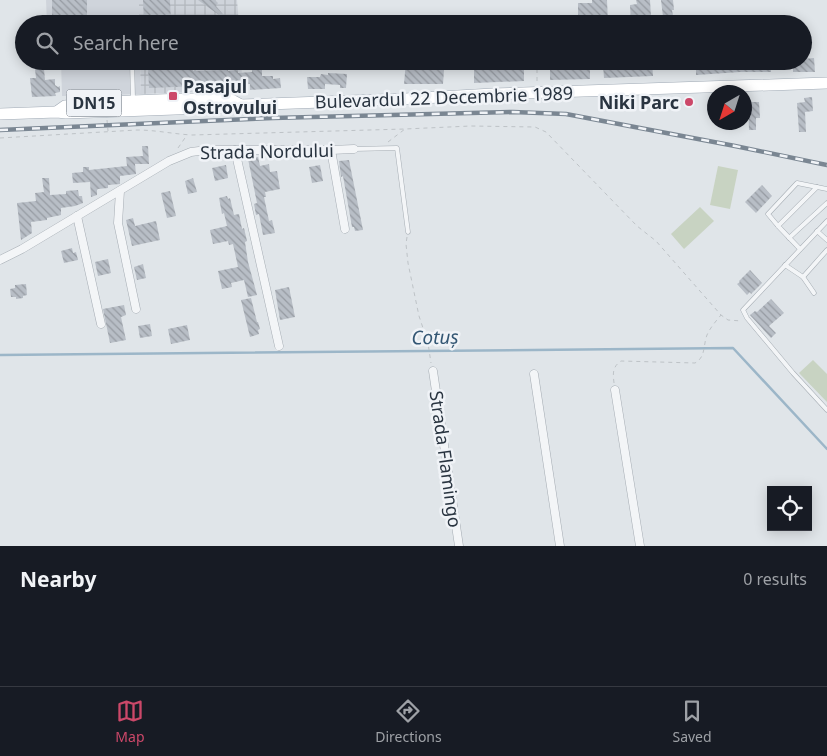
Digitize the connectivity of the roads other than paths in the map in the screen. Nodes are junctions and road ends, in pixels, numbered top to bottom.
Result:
1 (132, 70) edge
2 (827, 83) edge
3 (133, 106) junction
4 (57, 112) junction
5 (0, 114) edge
6 (354, 149) joint
7 (235, 150) junction
8 (331, 150) junction
9 (816, 187) junction
10 (827, 189) edge
11 (120, 191) junction
12 (827, 203) edge
13 (77, 216) junction
14 (827, 221) edge
15 (778, 226) junction
16 (345, 228) dead end
17 (816, 231) junction
18 (408, 232) road end
19 (789, 238) junction
20 (827, 240) edge
21 (800, 249) junction
22 (827, 250) edge
23 (0, 260) edge
24 (786, 264) junction
25 (803, 277) junction
26 (814, 293) dead end
27 (136, 309) dead end
28 (101, 324) dead end
29 (279, 346) dead end
30 (432, 371) road end
31 (534, 374) dead end
32 (615, 390) road end
33 (827, 410) edge
34 (458, 546) edge
35 (560, 546) edge
36 (640, 546) edge

1 - 3 lane
2 - 3 main road, Bulevardul 22 Decembrie 1989 / DN15
3 - 4 main road, Bulevardul 22 Decembrie 1989 / DN15
3 - 4 main road, Bulevardul 22 Decembrie 1989 / DN15
4 - 5 main road, Bulevardul 22 Decembrie 1989 / DN15
6 - 8 street, Strada Nordului
6 - 18 lane
7 - 8 street, Strada Nordului
7 - 11 street, Strada Nordului
7 - 29 street
8 - 16 street
9 - 10 lane
9 - 15 lane
9 - 15 lane
11 - 13 street, Strada Nordului
11 - 27 street
12 - 19 lane
13 - 23 street, Strada Nordului
13 - 28 street
14 - 17 lane
15 - 19 lane
17 - 20 lane
17 - 21 lane
19 - 21 lane
21 - 24 lane
22 - 25 lane
24 - 25 lane
24 - 33 lane
25 - 26 lane
30 - 34 street, Strada Flamingo
31 - 35 street
32 - 36 street

